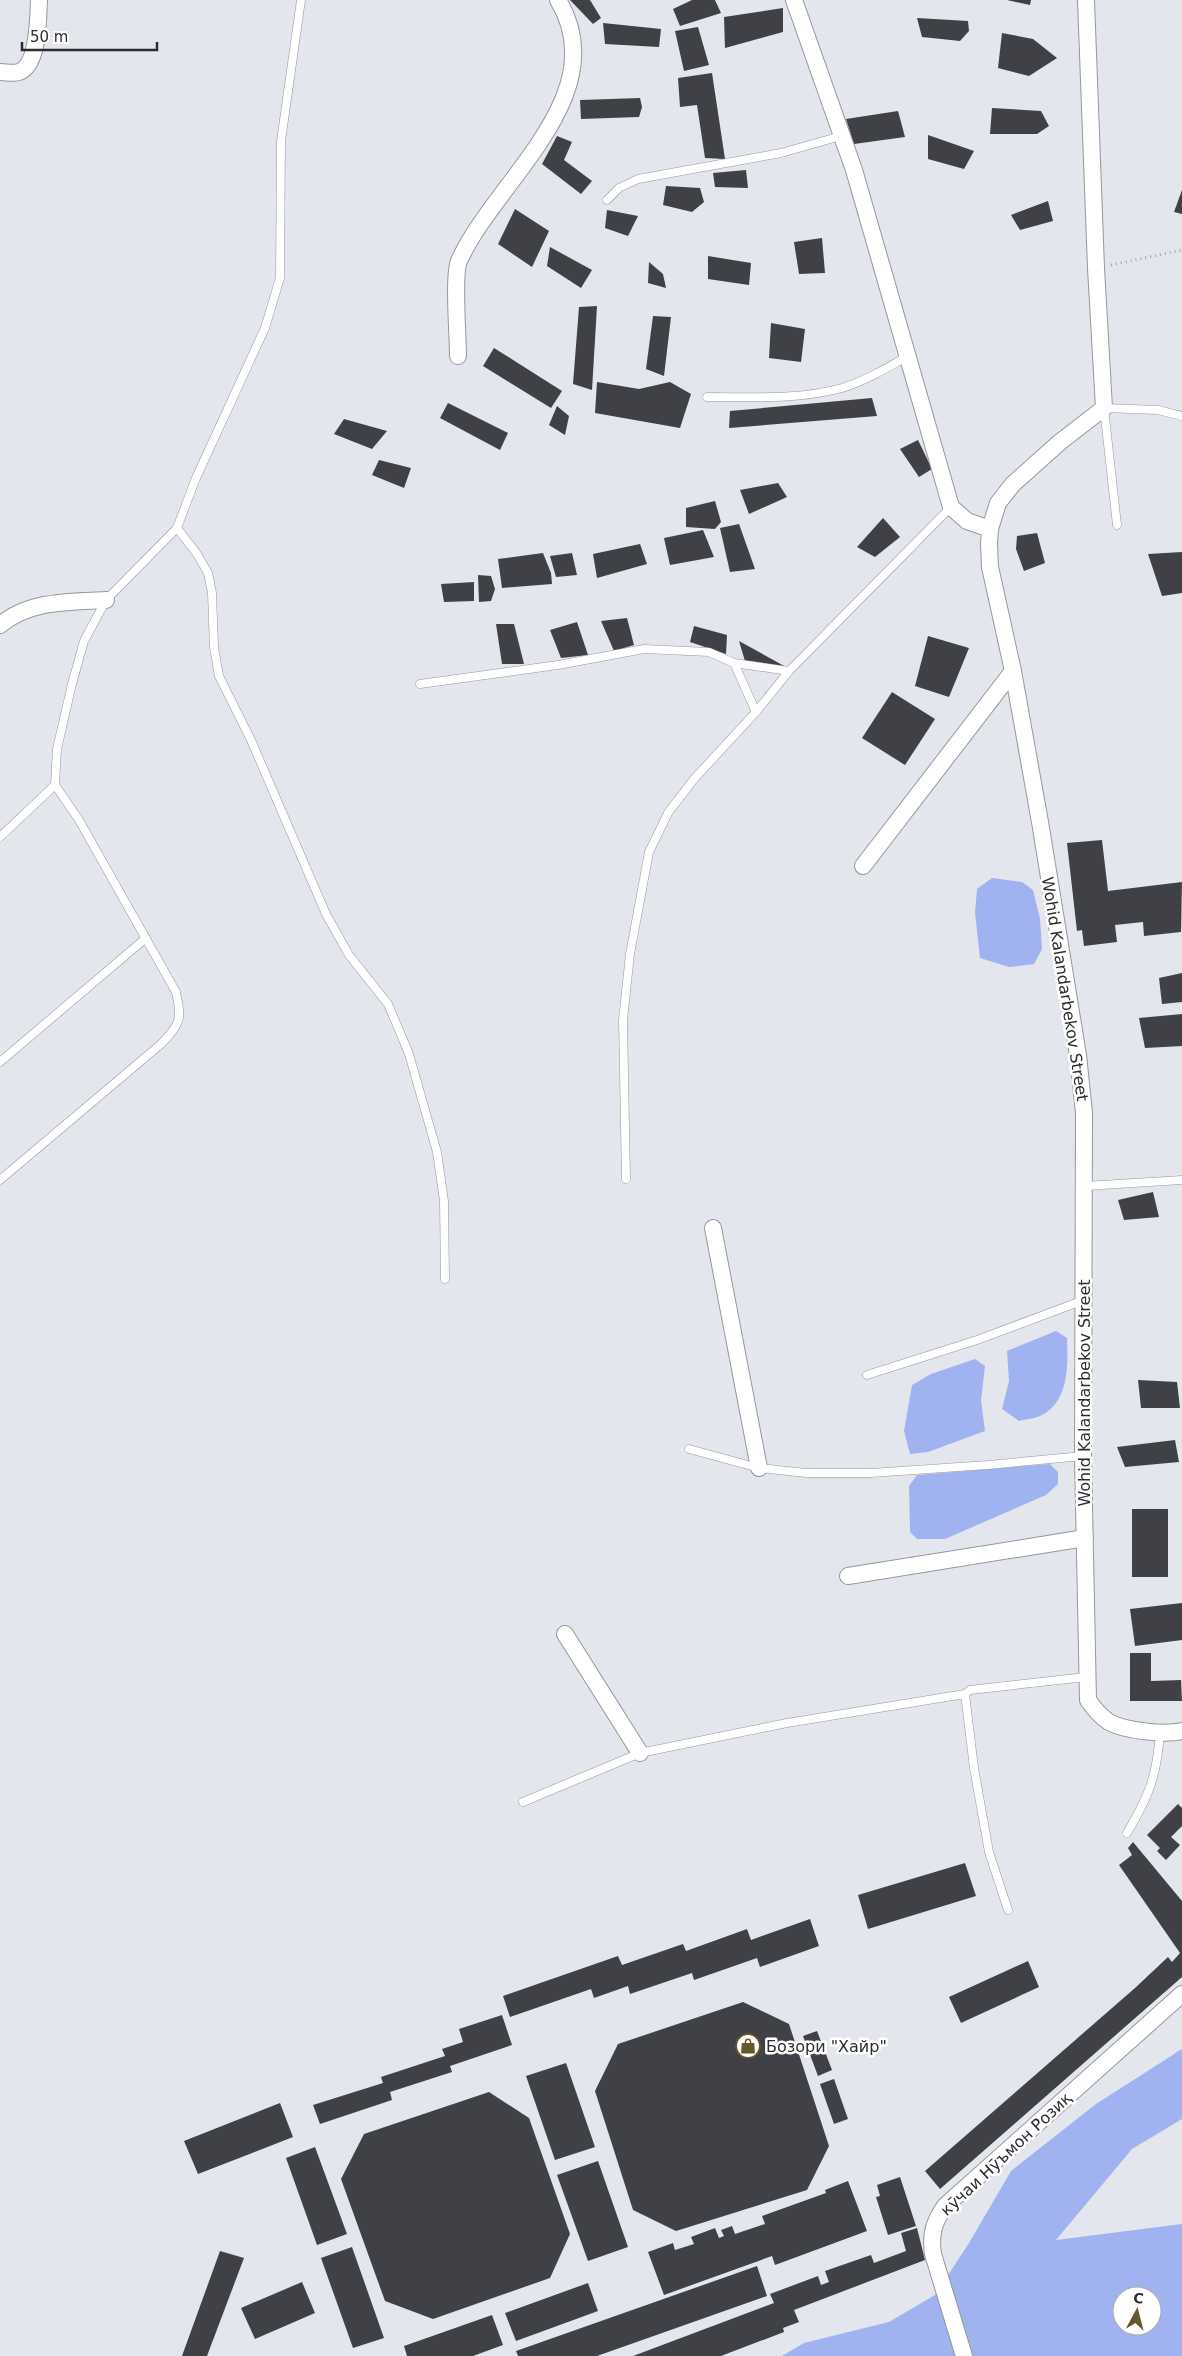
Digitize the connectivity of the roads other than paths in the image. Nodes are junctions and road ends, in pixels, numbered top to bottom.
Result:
1 (39, 0) edge
2 (301, 0) edge
3 (558, 0) edge
4 (794, 0) edge
5 (1086, 0) edge
6 (0, 72) edge
7 (841, 136) junction
8 (607, 200) dead end
9 (458, 356) dead end
10 (908, 356) junction
11 (707, 397) dead end
12 (1104, 408) junction
13 (1182, 416) edge
14 (951, 507) junction
15 (1117, 525) dead end
16 (178, 528) junction
17 (990, 529) junction
18 (106, 600) junction
19 (0, 625) edge
20 (734, 663) junction
21 (789, 671) junction
22 (1013, 671) junction
23 (420, 684) dead end
24 (756, 712) junction
25 (56, 785) junction
26 (0, 837) edge
27 (863, 866) dead end
28 (146, 938) junction
29 (0, 1062) edge
30 (626, 1179) dead end
31 (0, 1180) edge
32 (1182, 1180) edge
33 (1085, 1186) junction
34 (713, 1228) dead end
35 (445, 1279) dead end
36 (1084, 1300) junction
37 (867, 1375) dead end
38 (689, 1448) dead end
39 (1083, 1456) junction
40 (759, 1468) junction
41 (1085, 1538) junction
42 (848, 1576) dead end
43 (565, 1634) dead end
44 (1086, 1677) junction
45 (965, 1694) junction
46 (1182, 1731) edge
47 (1160, 1732) junction
48 (640, 1753) junction
49 (523, 1802) dead end
50 (1126, 1833) dead end
51 (1008, 1910) dead end
52 (1182, 1994) edge
53 (964, 2356) edge

1 - 6 street
2 - 16 lane
3 - 9 street
4 - 7 street
5 - 12 street
7 - 8 lane
7 - 10 street
10 - 11 lane
10 - 14 street
12 - 13 lane
12 - 15 lane
12 - 17 street, Wohid Kalandarbekov Street
14 - 17 street
14 - 21 lane
16 - 18 lane
16 - 35 lane
17 - 22 street, Wohid Kalandarbekov Street
18 - 19 street
18 - 25 lane
20 - 21 lane
20 - 23 lane
20 - 24 lane
21 - 24 lane
22 - 27 street
22 - 33 street, Wohid Kalandarbekov Street
24 - 30 lane
25 - 26 lane
25 - 28 lane
28 - 29 lane
28 - 31 lane
32 - 33 lane
33 - 36 street, Wohid Kalandarbekov Street
34 - 40 street
36 - 37 lane
36 - 39 street, Wohid Kalandarbekov Street
38 - 40 lane
39 - 40 lane
39 - 41 street, Wohid Kalandarbekov Street
41 - 42 street
41 - 44 street, Wohid Kalandarbekov Street
43 - 48 street
44 - 45 lane
44 - 47 street, Wohid Kalandarbekov Street
45 - 48 lane
45 - 51 lane
46 - 47 street, Wohid Kalandarbekov Street
47 - 50 lane
48 - 49 lane
52 - 53 street, кӯчаи Нӯъмон Розиқ

